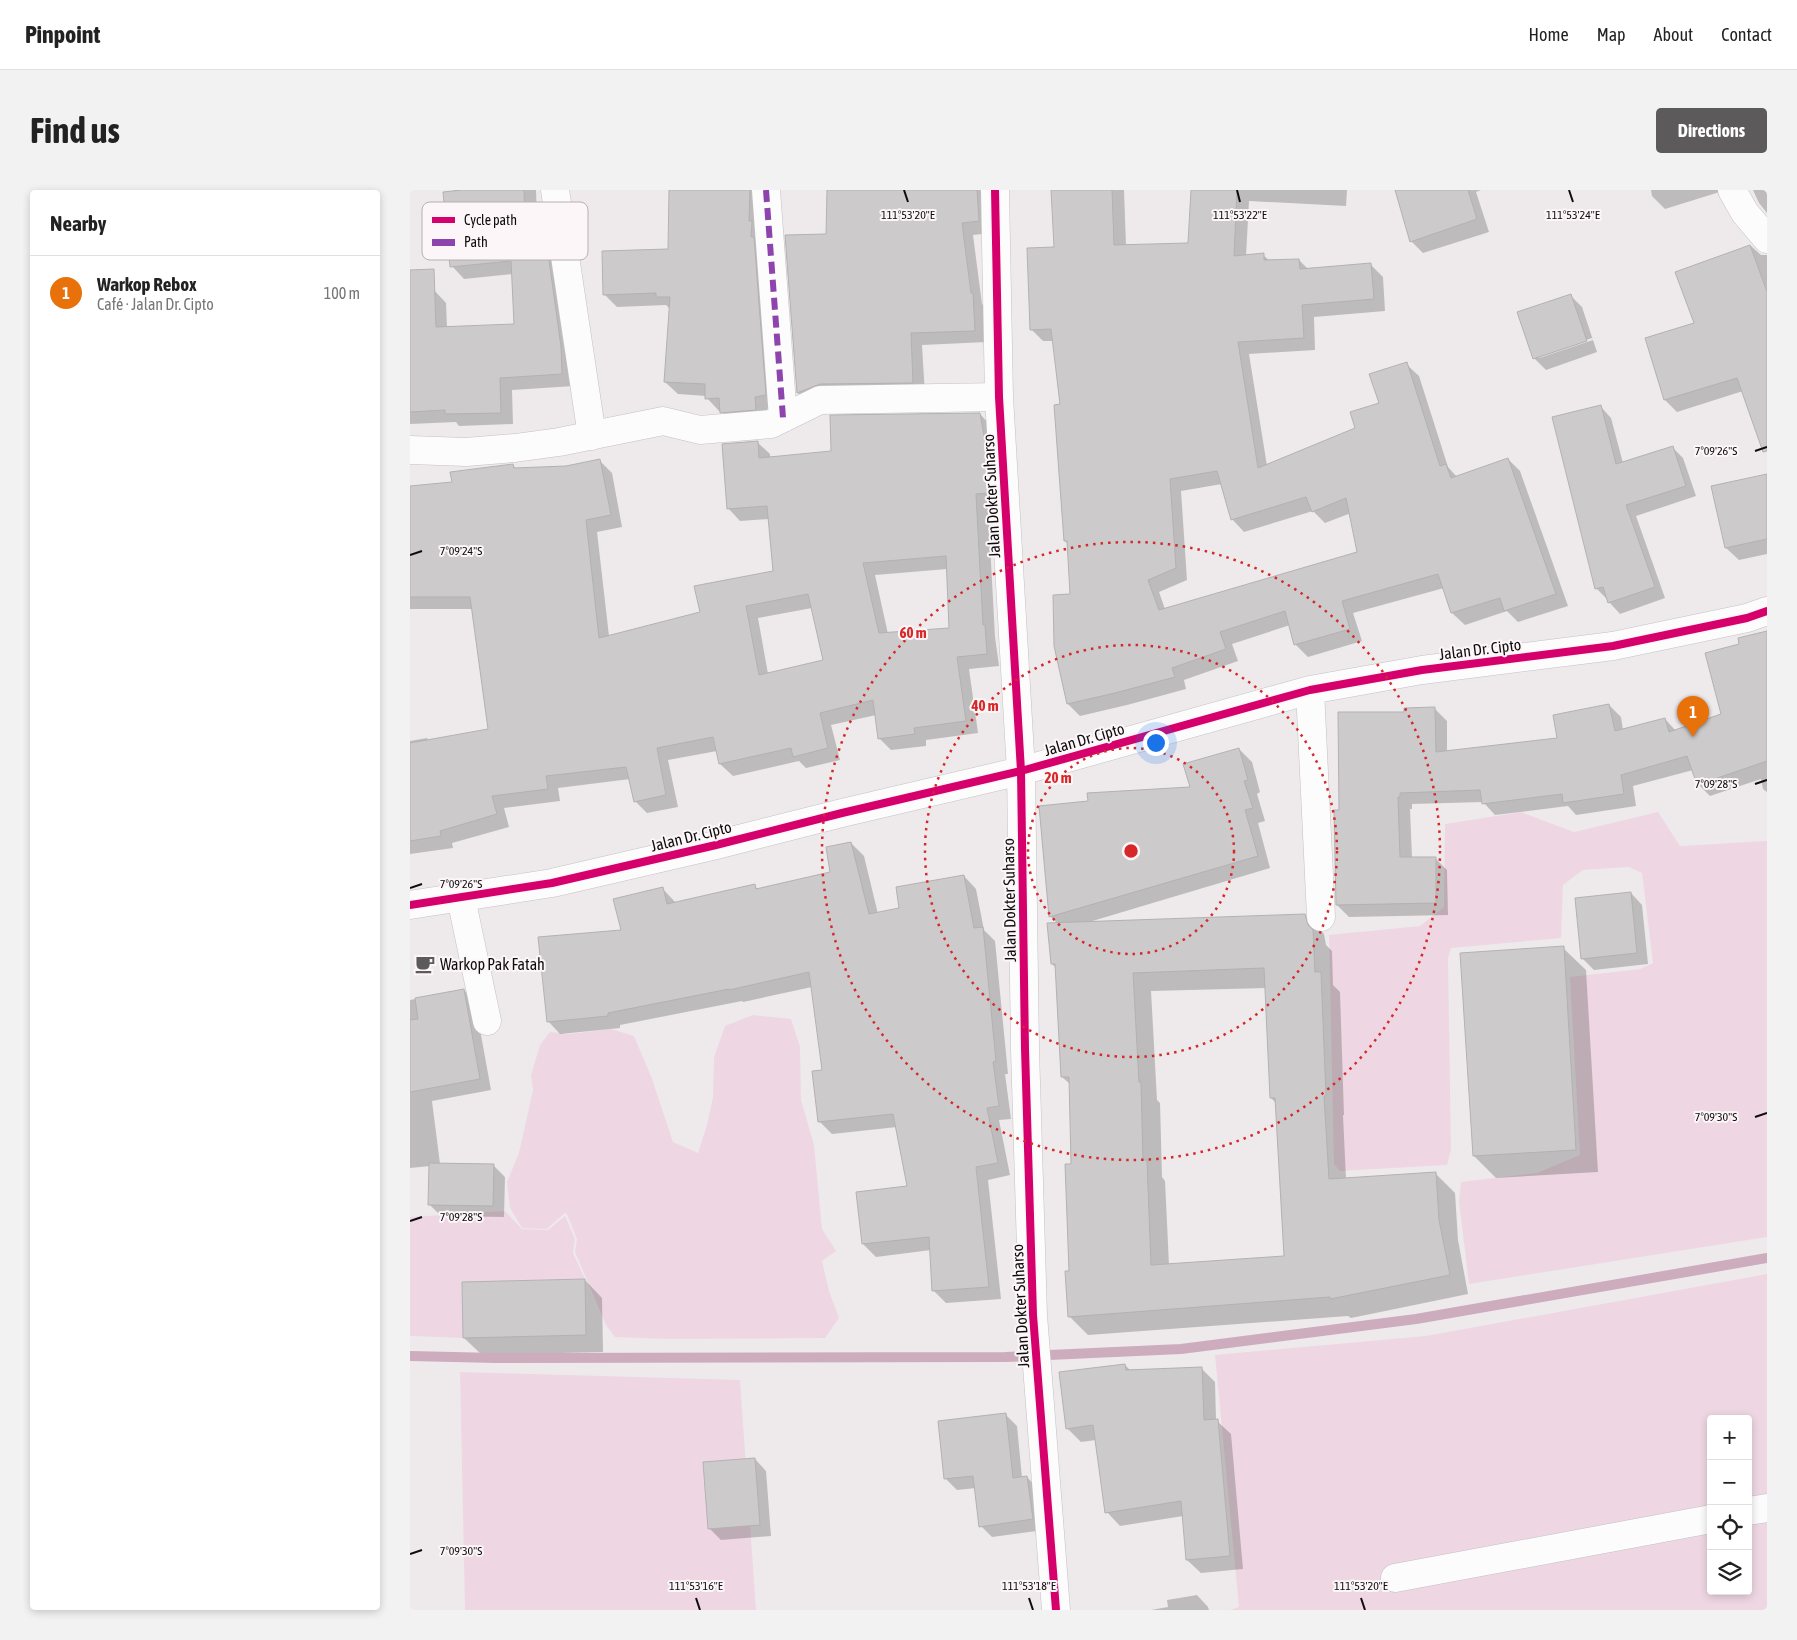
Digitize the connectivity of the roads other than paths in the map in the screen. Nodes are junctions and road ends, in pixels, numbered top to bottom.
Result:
1 (766, 190) edge
2 (996, 190) edge
3 (1732, 190) edge
4 (1767, 239) edge
5 (566, 260) edge
6 (999, 396) junction
7 (783, 418) junction
8 (592, 436) junction
9 (410, 450) edge
10 (1767, 611) edge
11 (1310, 690) junction
12 (1021, 771) junction
13 (461, 898) junction
14 (410, 905) edge
15 (1321, 917) dead end
16 (487, 1021) dead end
17 (1767, 1508) edge
18 (1752, 1511) edge
19 (1707, 1519) edge
20 (1395, 1578) dead end
21 (1056, 1610) edge

1 - 7 street
2 - 6 street, Jalan Dokter Suharso
3 - 4 street
5 - 8 street
6 - 7 street
6 - 12 street, Jalan Dokter Suharso
7 - 8 street
8 - 9 street
10 - 11 street, Jalan Dr. Cipto
11 - 12 street, Jalan Dr. Cipto
11 - 15 street
12 - 13 street, Jalan Dr. Cipto
12 - 21 street, Jalan Dokter Suharso
13 - 14 street, Jalan Dr. Cipto
13 - 16 street
17 - 18 street
19 - 20 street

